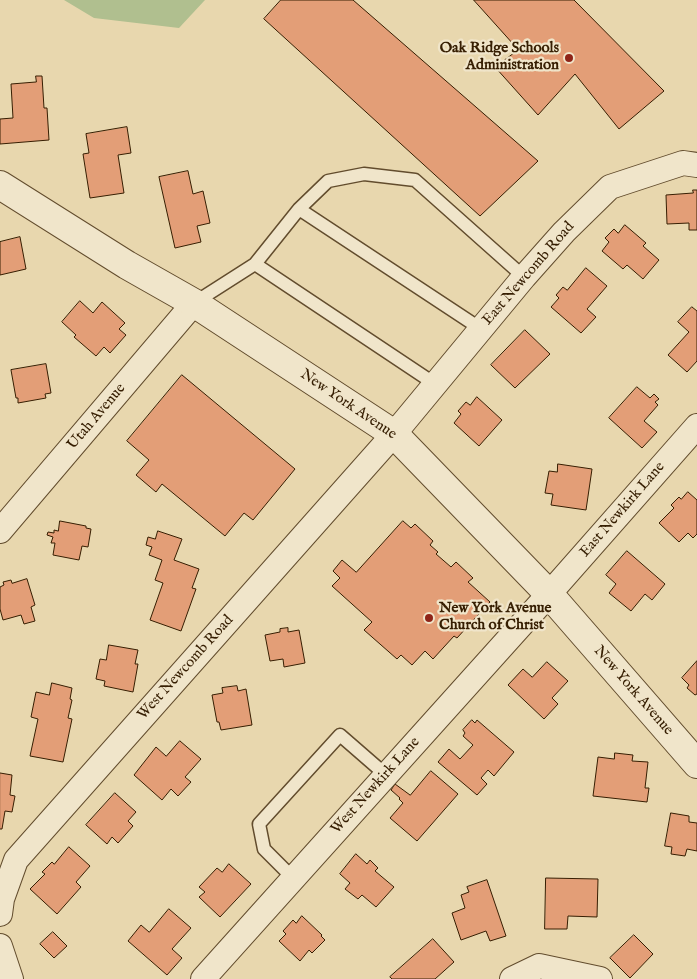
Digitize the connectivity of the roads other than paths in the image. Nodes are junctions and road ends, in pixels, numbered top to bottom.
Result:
1 (697, 165) edge
2 (0, 185) edge
3 (299, 209) junction
4 (255, 264) junction
5 (524, 277) junction
6 (194, 303) junction
7 (481, 329) junction
8 (435, 384) junction
9 (697, 426) edge
10 (394, 434) junction
11 (0, 531) edge
12 (549, 594) junction
13 (697, 764) edge
14 (386, 775) junction
15 (293, 878) junction
16 (0, 914) edge
17 (0, 946) edge
18 (11, 979) edge
19 (203, 979) edge
20 (512, 979) edge
21 (600, 979) edge

1 - 5 street, East Newcomb Road
2 - 6 street, New York Avenue
3 - 4 lane
3 - 5 lane
3 - 7 lane
4 - 6 lane
4 - 8 lane
5 - 7 street, East Newcomb Road
6 - 10 street, New York Avenue
6 - 11 street, Utah Avenue
7 - 8 street, East Newcomb Road
8 - 10 street, East Newcomb Road
9 - 12 street, East Newkirk Lane
10 - 12 street, New York Avenue
10 - 16 street, West Newcomb Road
12 - 13 street, New York Avenue
12 - 14 street, West Newkirk Lane
14 - 15 street, West Newkirk Lane
14 - 15 lane
15 - 19 street, West Newkirk Lane
17 - 18 street
20 - 21 street

